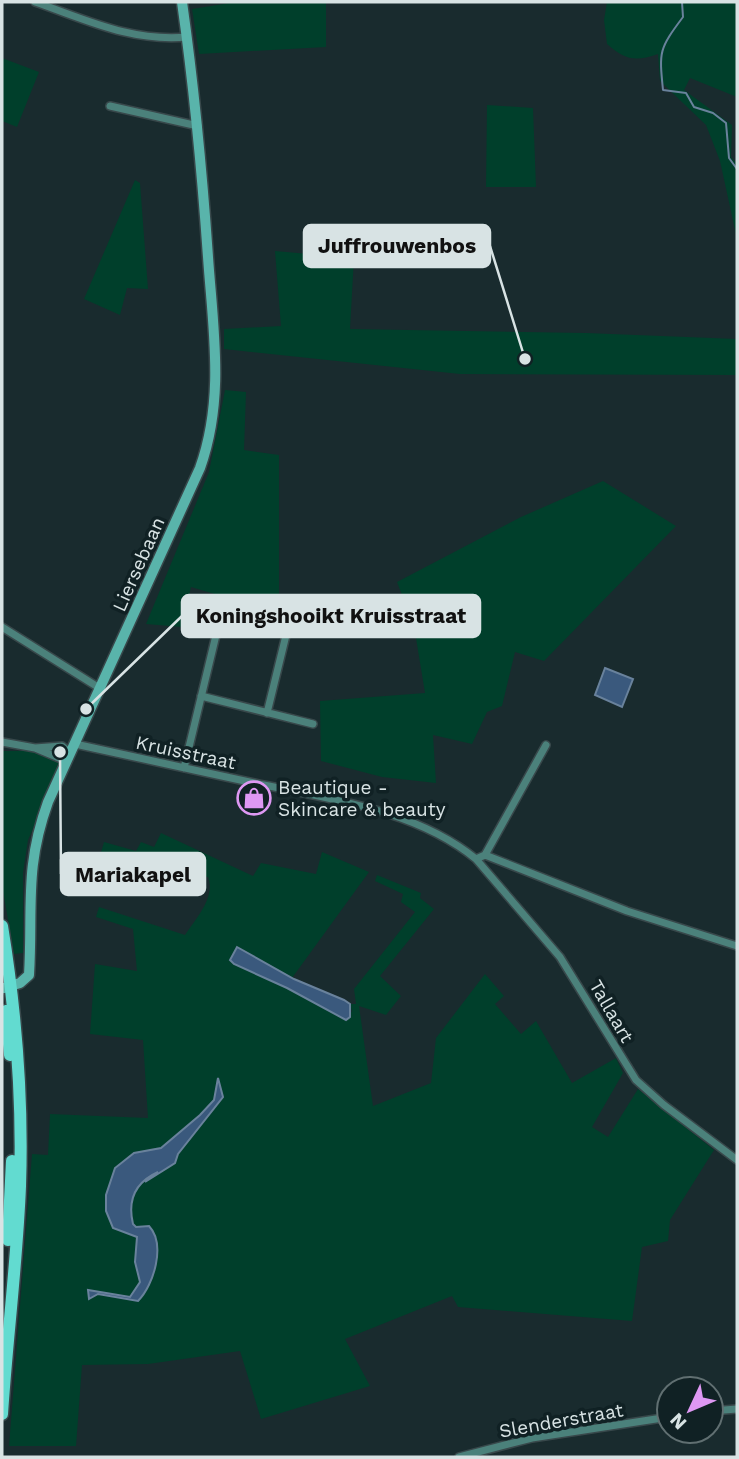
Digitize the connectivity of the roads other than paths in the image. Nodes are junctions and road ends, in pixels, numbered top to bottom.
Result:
1 (36, 2) edge
2 (182, 2) edge
3 (187, 37) junction
4 (110, 106) dead end
5 (198, 126) junction
6 (2, 626) edge
7 (101, 688) junction
8 (201, 696) junction
9 (267, 713) junction
10 (313, 724) dead end
11 (2, 742) edge
12 (546, 745) dead end
13 (71, 753) junction
14 (184, 768) junction
15 (485, 855) junction
16 (476, 859) junction
17 (2, 926) edge
18 (737, 946) edge
19 (2, 968) edge
20 (8, 987) junction
21 (13, 1046) junction
22 (737, 1160) edge
23 (2, 1337) edge
24 (2, 1413) edge
25 (655, 1420) edge
26 (459, 1457) edge

1 - 3 street
2 - 3 street, Liersebaan
3 - 5 street, Liersebaan
4 - 5 street
5 - 7 street, Liersebaan
6 - 7 street
7 - 13 street, Liersebaan
8 - 9 street
8 - 9 street
8 - 14 street
9 - 10 street
11 - 13 street, Kruisstraat
12 - 15 street
13 - 14 street, Kruisstraat
13 - 20 street, Liersebaan
14 - 16 street, Kruisstraat
15 - 16 street
15 - 18 street
16 - 22 street, Tallaart
17 - 20 main road
19 - 20 main road
20 - 21 main road
21 - 23 main road
21 - 24 main road
25 - 26 street, Slenderstraat

